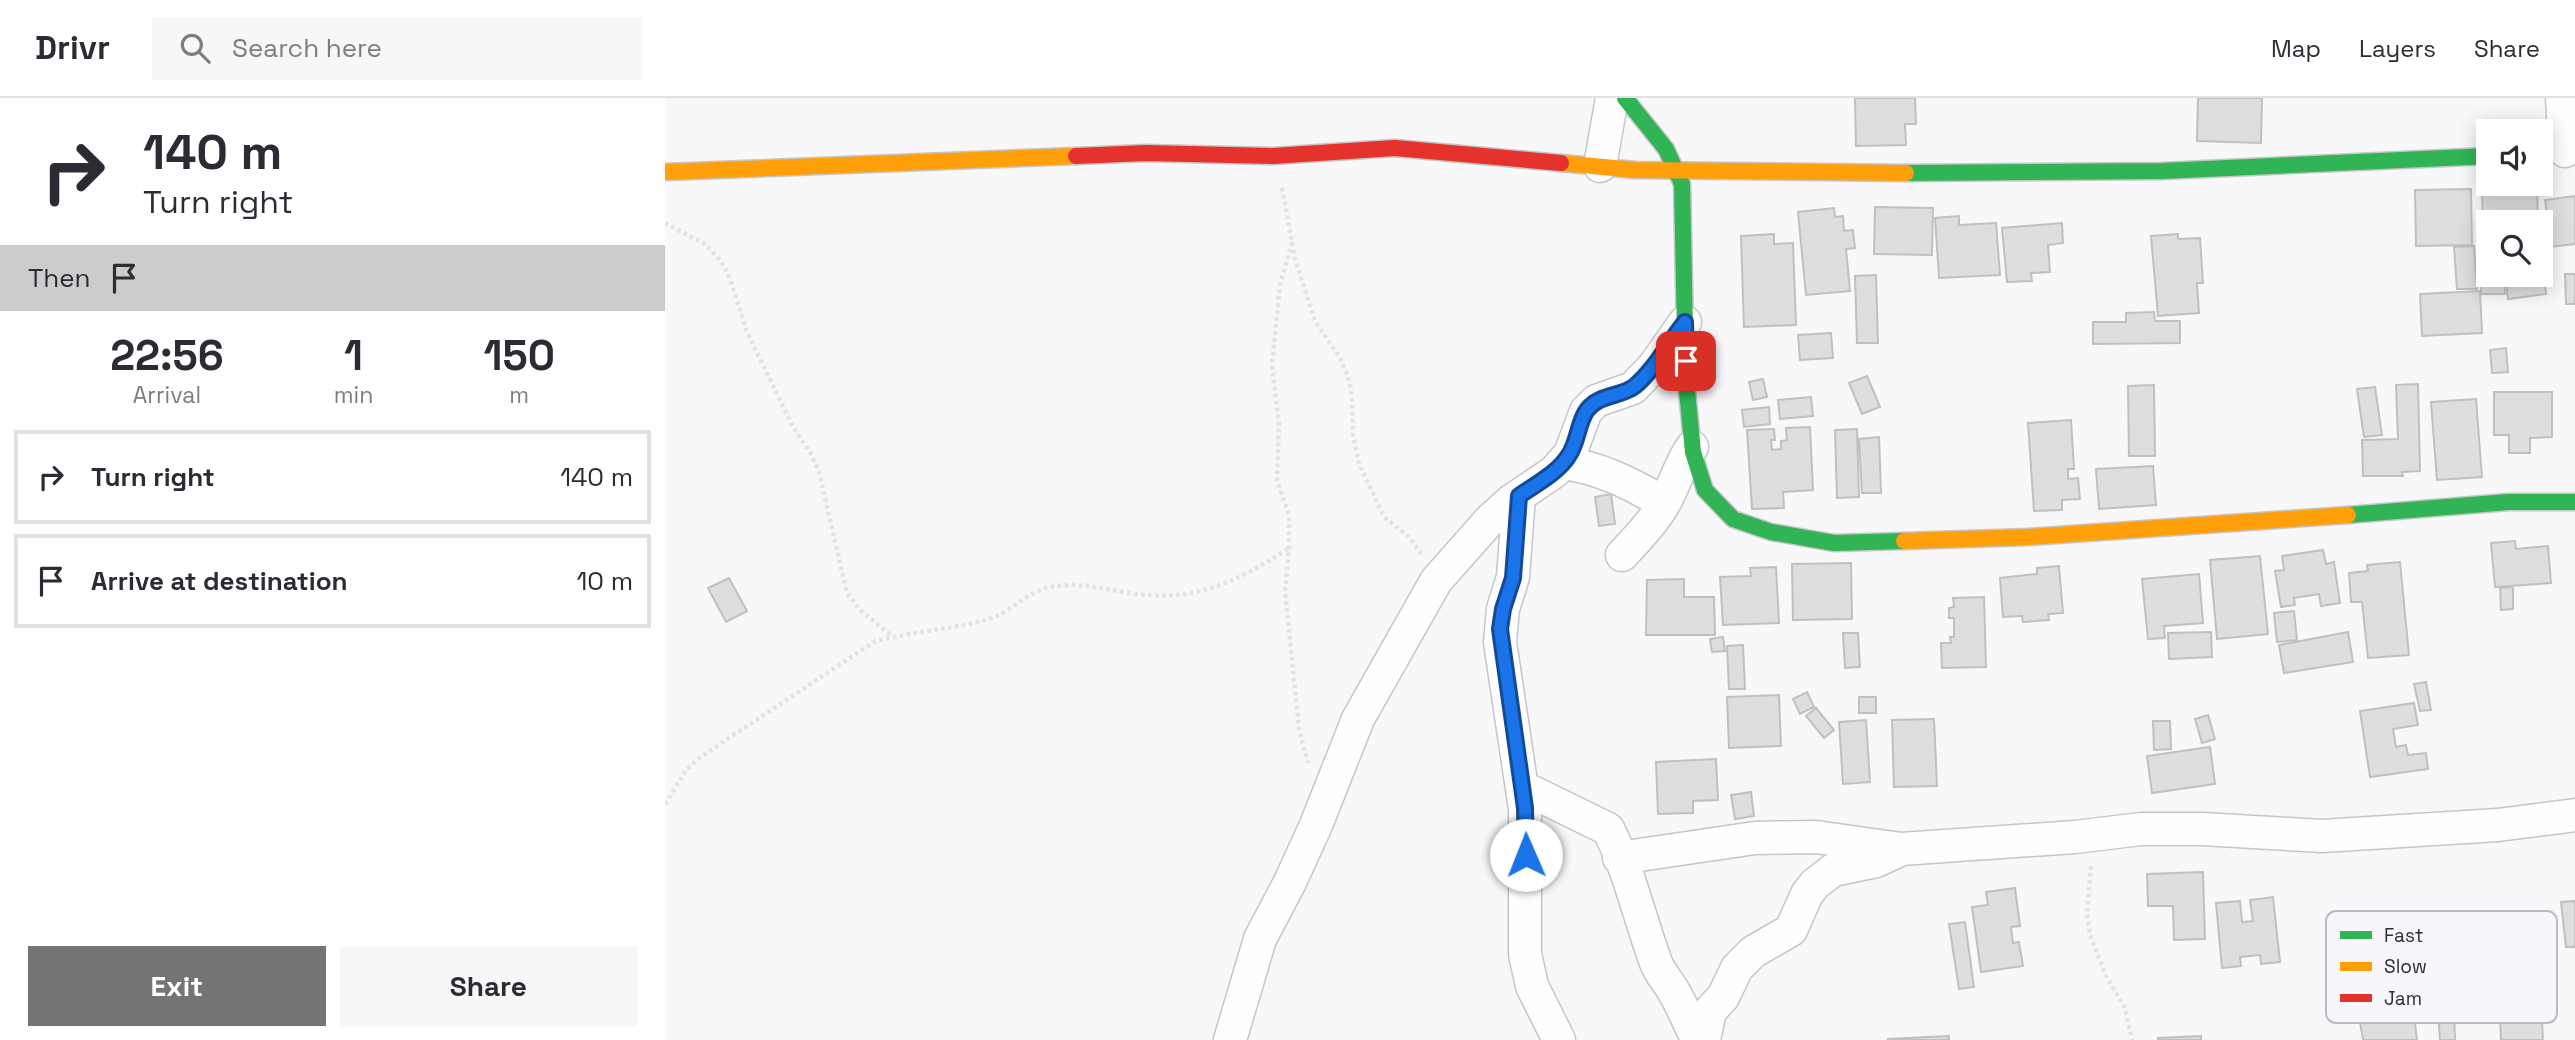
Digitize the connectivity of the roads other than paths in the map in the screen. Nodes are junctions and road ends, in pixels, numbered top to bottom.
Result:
1 (1612, 98) edge
2 (1625, 98) edge
3 (2562, 98) edge
4 (2560, 152) edge
5 (2476, 157) edge
6 (1600, 166) junction
7 (665, 172) edge
8 (1679, 172) junction
9 (1685, 322) junction
10 (1692, 447) junction
11 (1562, 463) junction
12 (1519, 496) junction
13 (2575, 502) edge
14 (1664, 503) junction
15 (1622, 555) dead end
16 (1523, 787) junction
17 (2575, 815) edge
18 (1901, 849) junction
19 (1619, 858) junction
20 (1230, 1040) edge
21 (1559, 1040) edge
22 (1698, 1040) edge
23 (1704, 1040) edge

1 - 6 street
2 - 8 street
3 - 4 street
5 - 8 street
6 - 7 street
6 - 8 street
8 - 9 street
9 - 10 street
9 - 11 street
10 - 13 street
10 - 14 street
11 - 12 street
11 - 14 street
12 - 16 street
12 - 20 street
14 - 15 street
16 - 19 street
16 - 21 street
17 - 18 street
18 - 19 street
18 - 23 street
19 - 22 street

